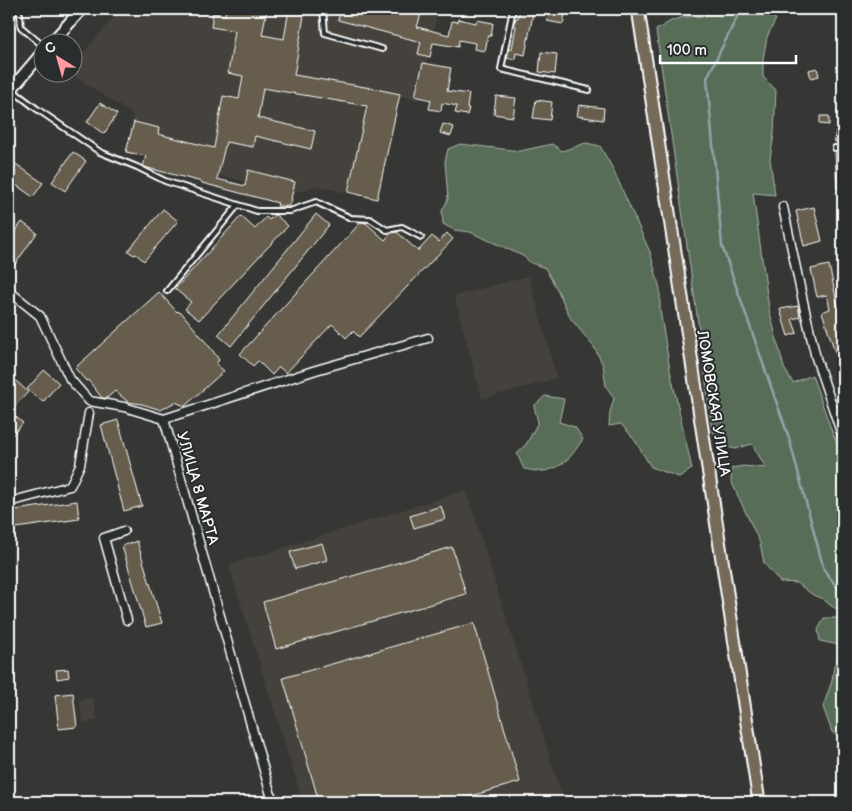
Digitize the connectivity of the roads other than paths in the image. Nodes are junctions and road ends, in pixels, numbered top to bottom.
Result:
1 (18, 9) edge
2 (82, 9) edge
3 (323, 9) edge
4 (513, 9) edge
5 (638, 9) edge
6 (61, 32) edge
7 (32, 37) edge
8 (382, 49) dead end
9 (32, 65) edge
10 (588, 90) dead end
11 (10, 91) edge
12 (835, 148) dead end
13 (843, 149) edge
14 (238, 205) junction
15 (783, 207) dead end
16 (420, 237) dead end
17 (9, 291) edge
18 (167, 291) dead end
19 (428, 338) dead end
20 (89, 414) dead end
21 (164, 419) junction
22 (843, 438) edge
23 (9, 502) edge
24 (124, 531) dead end
25 (127, 620) dead end
26 (273, 802) edge
27 (759, 802) edge

1 - 7 lane
2 - 6 main road
3 - 8 lane
4 - 10 lane
5 - 27 main road, ЛОМОВСКАЯ УЛИЦА
9 - 11 main road
11 - 14 lane
12 - 13 lane
14 - 16 lane
14 - 18 lane
15 - 22 street
17 - 21 street
19 - 21 street, УЛИЦА 8 МАРТА
20 - 23 street
21 - 26 street, УЛИЦА 8 МАРТА
24 - 25 street

